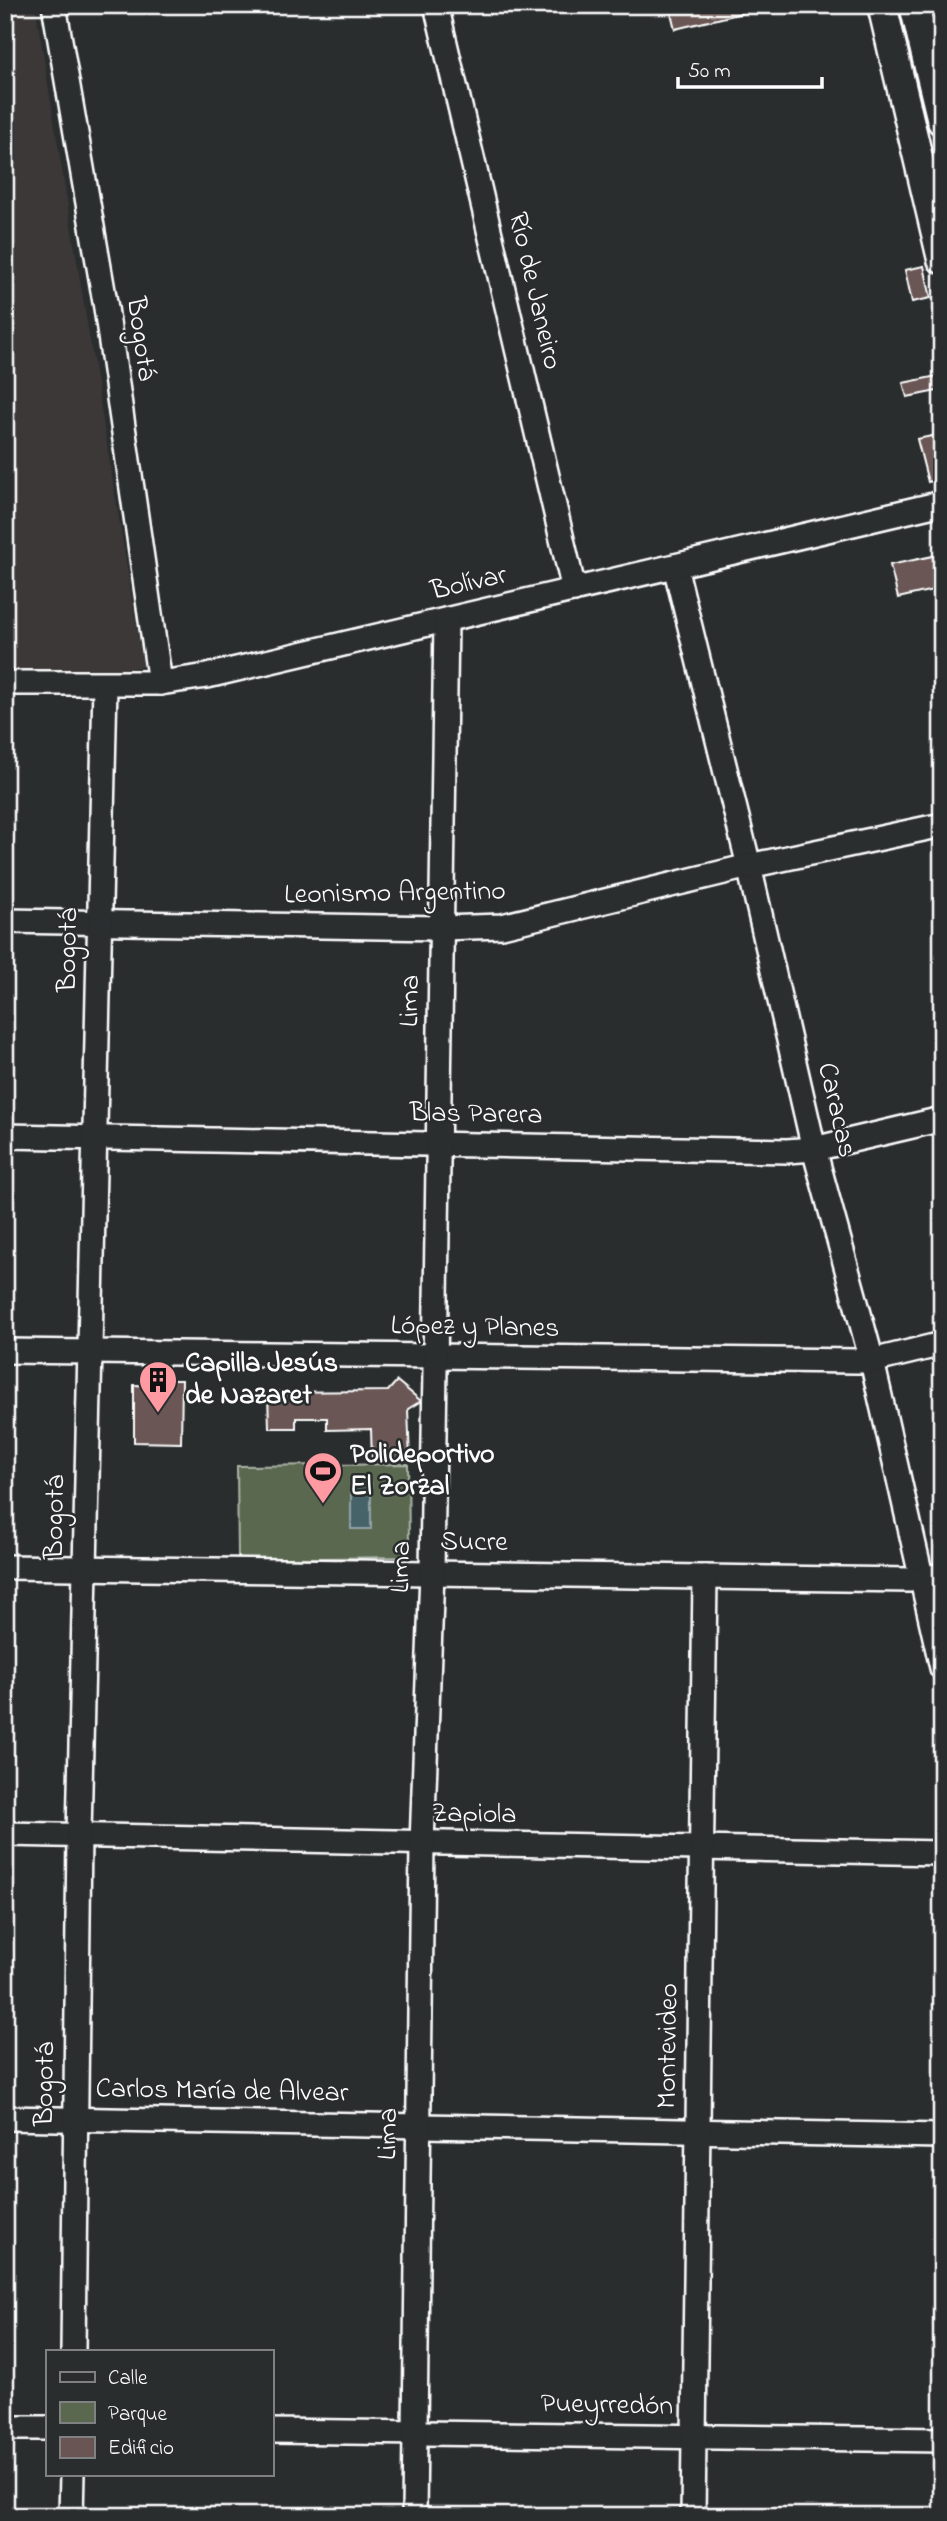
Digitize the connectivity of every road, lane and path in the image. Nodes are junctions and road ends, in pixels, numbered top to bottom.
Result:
1 (54, 5) edge
2 (436, 5) edge
3 (882, 5) edge
4 (914, 5) edge
5 (942, 121) edge
6 (934, 190) edge
7 (942, 259) edge
8 (942, 503) edge
9 (676, 566) junction
10 (574, 590) junction
11 (446, 620) junction
12 (5, 683) edge
13 (160, 683) junction
14 (105, 684) junction
15 (942, 825) edge
16 (749, 866) junction
17 (5, 921) edge
18 (99, 923) junction
19 (441, 928) junction
20 (942, 1119) edge
21 (5, 1136) edge
22 (94, 1138) junction
23 (439, 1144) junction
24 (814, 1149) junction
25 (942, 1345) edge
26 (5, 1351) edge
27 (89, 1352) junction
28 (436, 1357) junction
29 (872, 1361) junction
30 (5, 1567) edge
31 (85, 1568) junction
32 (432, 1572) junction
33 (705, 1577) junction
34 (932, 1577) edge
35 (942, 1668) edge
36 (5, 1834) edge
37 (79, 1834) junction
38 (422, 1844) junction
39 (701, 1849) junction
40 (942, 1853) edge
41 (5, 2118) edge
42 (76, 2119) junction
43 (419, 2125) junction
44 (698, 2130) junction
45 (942, 2136) edge
46 (73, 2350) edge
47 (5, 2428) edge
48 (46, 2428) edge
49 (273, 2431) edge
50 (415, 2433) junction
51 (693, 2437) junction
52 (942, 2440) edge
53 (72, 2476) edge
54 (72, 2516) edge
55 (414, 2516) edge
56 (693, 2516) edge

1 - 13 street, Bogotá
2 - 10 street, Río de Janeiro
3 - 6 main road
4 - 5 main road
6 - 7 main road
8 - 9 street, Bolívar
9 - 10 street, Bolívar
9 - 16 street, Caracas
10 - 11 street, Bolívar
11 - 13 street, Bolívar
11 - 19 street, Lima
12 - 14 street, Bolívar
13 - 14 street, Bolívar
14 - 18 street, Bogotá
15 - 16 street, Leonismo Argentino
16 - 19 street, Leonismo Argentino
16 - 24 street, Caracas
17 - 18 street, Leonismo Argentino
18 - 19 street, Leonismo Argentino
18 - 22 street, Bogotá
19 - 23 street, Lima
20 - 24 street, Blas Parera
21 - 22 street, Blas Parera
22 - 23 street, Blas Parera
22 - 27 street, Bogotá
23 - 24 street, Blas Parera
23 - 28 street, Lima
24 - 29 street, Caracas
25 - 29 street, López y Planes
26 - 27 street, López y Planes
27 - 28 street, López y Planes
27 - 31 street, Bogotá
28 - 29 street, López y Planes
28 - 32 street, Lima
29 - 34 street, Caracas
30 - 31 street, Sucre
31 - 32 street, Sucre
31 - 37 street, Bogotá
32 - 33 street, Sucre
32 - 38 street, Lima
33 - 34 street, Sucre
33 - 39 street, Montevideo
34 - 35 street, Caracas
36 - 37 street, Zapiola
37 - 38 street, Zapiola
37 - 42 street, Bogotá
38 - 39 street, Zapiola
38 - 43 street, Lima
39 - 40 street, Zapiola
39 - 44 street, Montevideo
41 - 42 street, Carlos María de Alvear
42 - 43 street, Carlos María de Alvear
42 - 46 street, Bogotá
43 - 44 street, Carlos María de Alvear
43 - 50 street, Lima
44 - 45 street, Carlos María de Alvear
44 - 51 street, Montevideo
47 - 48 street
49 - 50 street, Pueyrredón
50 - 51 street, Pueyrredón
50 - 55 street, Lima
51 - 52 street, Pueyrredón
51 - 56 street, Montevideo
53 - 54 street

